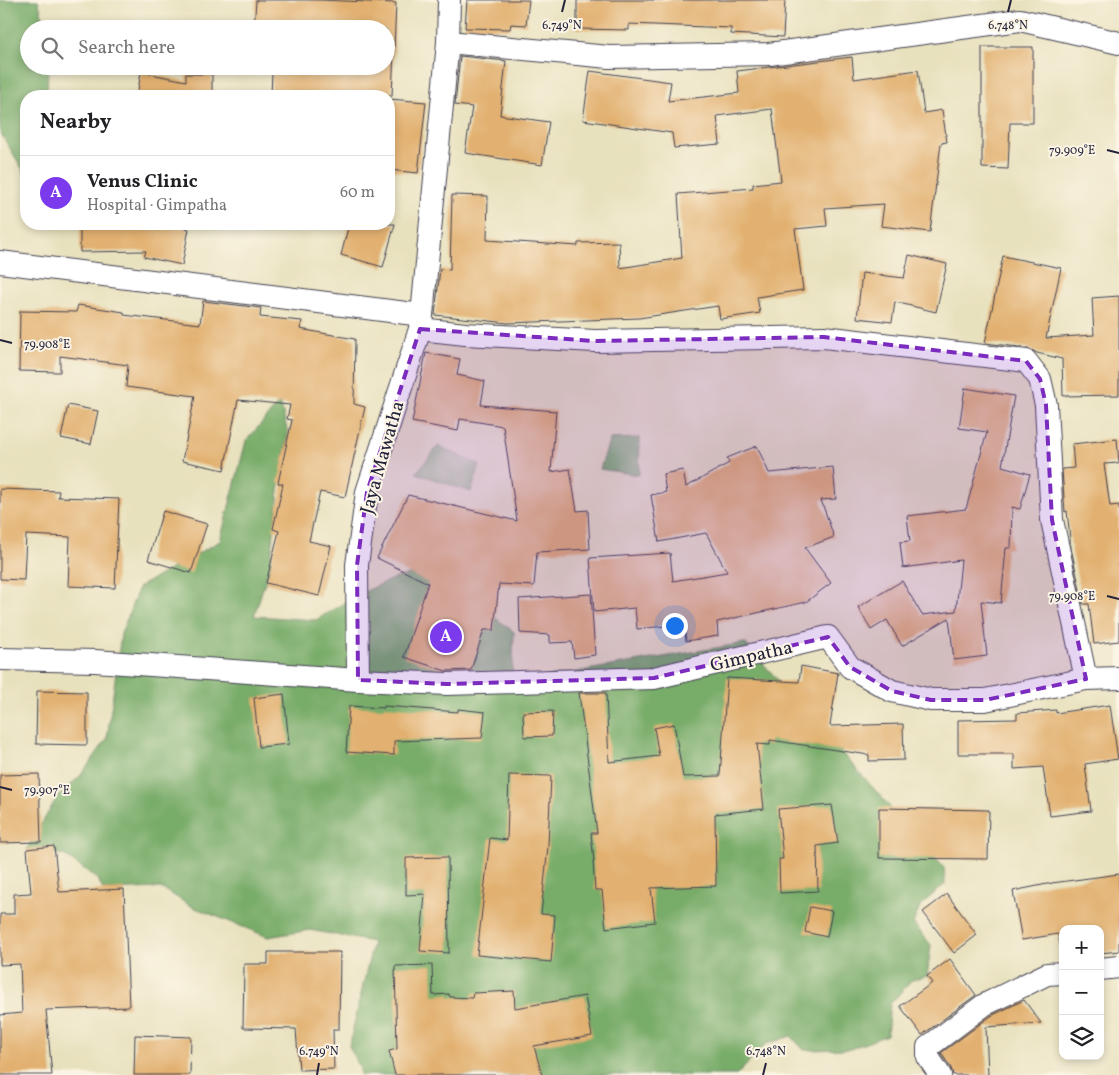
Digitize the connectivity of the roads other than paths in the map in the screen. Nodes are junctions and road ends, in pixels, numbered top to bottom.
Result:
1 (449, 0) edge
2 (448, 42) junction
3 (1119, 43) edge
4 (0, 262) edge
5 (421, 322) junction
6 (0, 659) edge
7 (1119, 678) edge
8 (1086, 679) junction
9 (358, 680) junction
10 (1119, 967) edge
11 (1104, 969) edge
12 (1059, 973) edge
13 (940, 1075) edge

1 - 2 street, Jaya Mawatha
2 - 3 street
2 - 5 street, Jaya Mawatha
4 - 5 street
5 - 8 street
5 - 9 street, Jaya Mawatha
6 - 9 street
7 - 8 street, Gimpatha
8 - 9 street, Gimpatha
10 - 11 street
12 - 13 street

